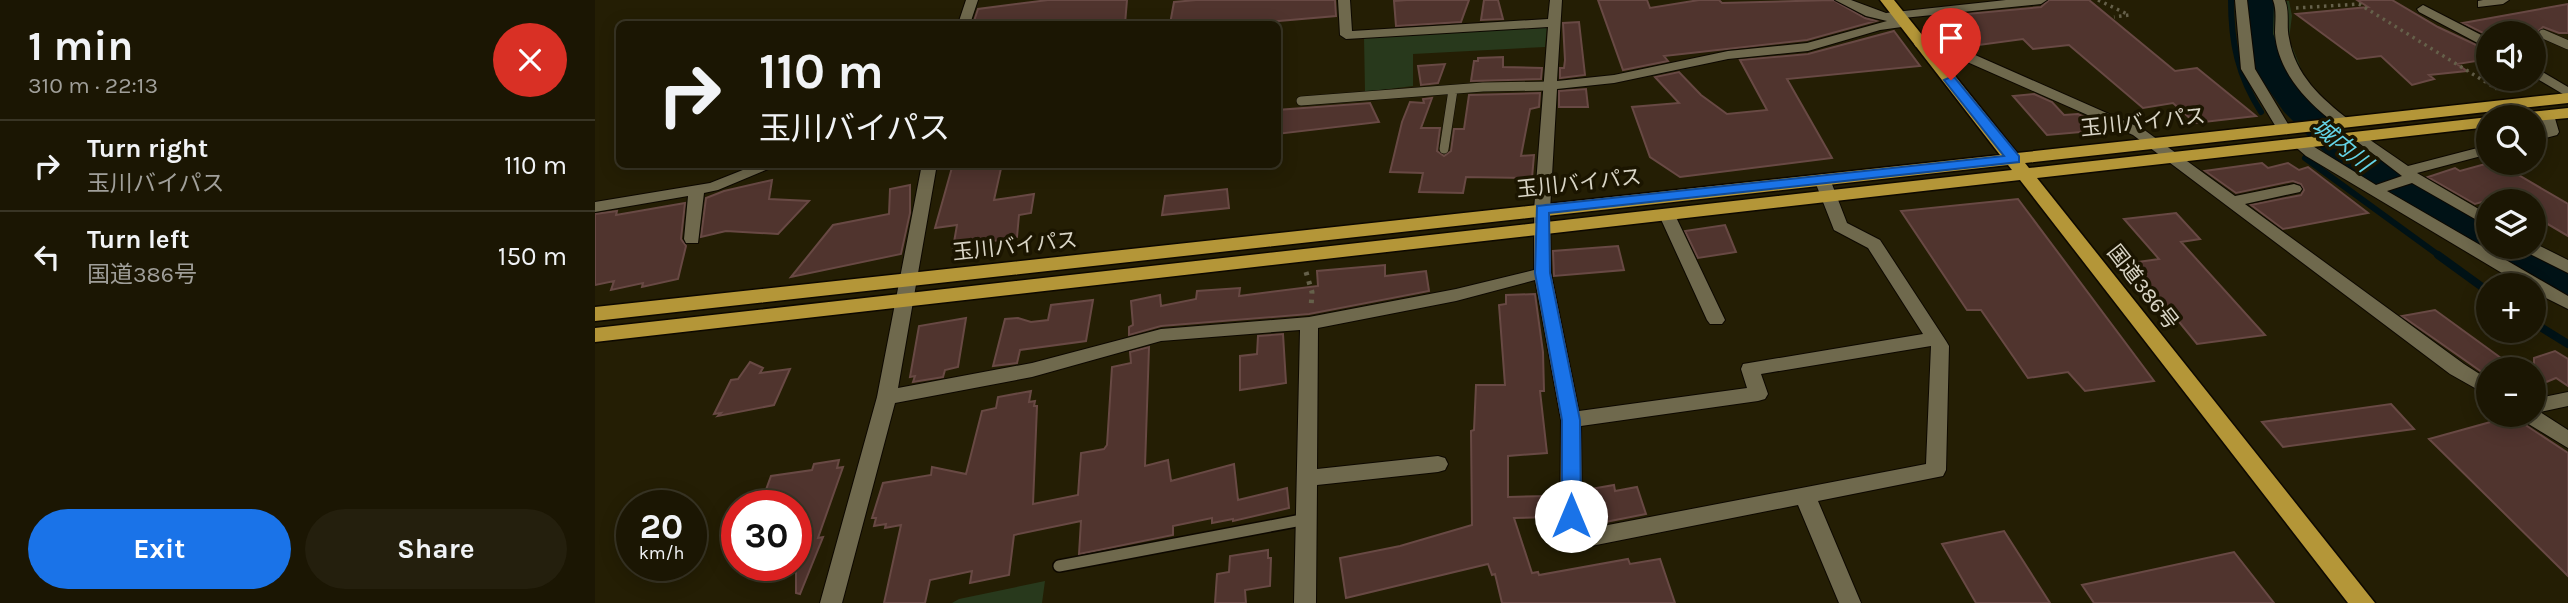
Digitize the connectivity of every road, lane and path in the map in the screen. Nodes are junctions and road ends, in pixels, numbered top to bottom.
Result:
1 (972, 0) edge
2 (1345, 0) edge
3 (1556, 0) edge
4 (1841, 0) edge
5 (2041, 0) edge
6 (2098, 0) edge
7 (2241, 0) edge
8 (2503, 0) edge
9 (2482, 4) dead end
10 (2282, 5) edge
11 (2423, 9) dead end
12 (1894, 13) edge
13 (2114, 18) dead end
14 (965, 21) edge
15 (1553, 23) junction
16 (2546, 35) edge
17 (2476, 39) edge
18 (1921, 44) junction
19 (2568, 45) edge
20 (2546, 79) edge
21 (1550, 86) junction
22 (1453, 90) junction
23 (2568, 93) edge
24 (2504, 94) dead end
25 (2568, 98) edge
26 (1301, 101) dead end
27 (2568, 113) edge
28 (2546, 115) edge
29 (2476, 123) edge
30 (2349, 131) junction
31 (2296, 136) junction
32 (2155, 144) junction
33 (1444, 149) dead end
34 (2476, 153) edge
35 (2171, 158) junction
36 (2019, 166) junction
37 (761, 168) edge
38 (929, 168) edge
39 (2410, 174) junction
40 (1825, 188) junction
41 (2294, 189) dead end
42 (697, 190) junction
43 (2374, 191) junction
44 (2230, 202) junction
45 (595, 207) edge
46 (1542, 210) junction
47 (2476, 214) edge
48 (1667, 215) junction
49 (1542, 229) junction
50 (692, 239) dead end
51 (2546, 255) edge
52 (1149, 263) junction
53 (2568, 267) edge
54 (1305, 269) dead end
55 (1542, 273) junction
56 (2514, 273) edge
57 (911, 280) junction
58 (2546, 291) edge
59 (908, 299) junction
60 (2568, 303) edge
61 (595, 314) edge
62 (1716, 320) dead end
63 (1309, 323) junction
64 (595, 335) edge
65 (1935, 339) junction
66 (2476, 381) edge
67 (887, 397) junction
68 (2568, 399) edge
69 (2546, 404) edge
70 (1571, 420) junction
71 (2546, 426) edge
72 (2568, 440) edge
73 (1438, 464) dead end
74 (1308, 478) junction
75 (1805, 496) junction
76 (1307, 518) junction
77 (1059, 566) dead end
78 (831, 603) edge
79 (1305, 603) edge
80 (1850, 603) edge
81 (2363, 603) edge

1 - 14 street
2 - 15 street
3 - 15 street
4 - 12 street
5 - 12 street
6 - 13 path
7 - 31 street
8 - 9 street
10 - 24 path
10 - 30 street
11 - 17 street
12 - 18 highway, 国道386号
12 - 21 street
15 - 21 street
16 - 19 lane
18 - 32 street
18 - 36 highway, 国道386号
20 - 23 street
21 - 22 lane
21 - 46 street
22 - 26 lane
22 - 33 lane
25 - 30 highway, 玉川バイパス
27 - 28 highway
29 - 30 highway, 玉川バイパス
30 - 31 highway, 玉川バイパス
30 - 39 street
31 - 32 highway, 玉川バイパス
31 - 35 highway, 玉川バイパス
31 - 43 street
32 - 35 street
32 - 36 highway, 玉川バイパス
34 - 39 street
35 - 36 highway, 玉川バイパス
35 - 44 street
36 - 40 highway, 玉川バイパス
36 - 81 highway, 国道386号
37 - 42 street
38 - 57 street
39 - 43 street
39 - 47 street
40 - 46 highway, 玉川バイパス
40 - 48 highway, 玉川バイパス
40 - 65 street
41 - 44 street
42 - 45 street
42 - 50 street
43 - 56 street
44 - 66 street
46 - 49 street
46 - 52 highway, 玉川バイパス
48 - 49 highway, 玉川バイパス
48 - 62 street
49 - 52 highway, 玉川バイパス
49 - 55 street
51 - 53 street
52 - 57 highway, 玉川バイパス
52 - 59 highway, 玉川バイパス
54 - 63 path
55 - 63 street
55 - 70 street
57 - 59 street
57 - 61 highway, 玉川バイパス
58 - 60 street
59 - 64 highway, 玉川バイパス
59 - 67 street
63 - 67 street
63 - 74 street
65 - 70 street
65 - 75 street
67 - 78 street
68 - 69 street
70 - 75 street
71 - 72 street
73 - 74 street
74 - 76 street
75 - 80 street
76 - 77 lane
76 - 79 street

